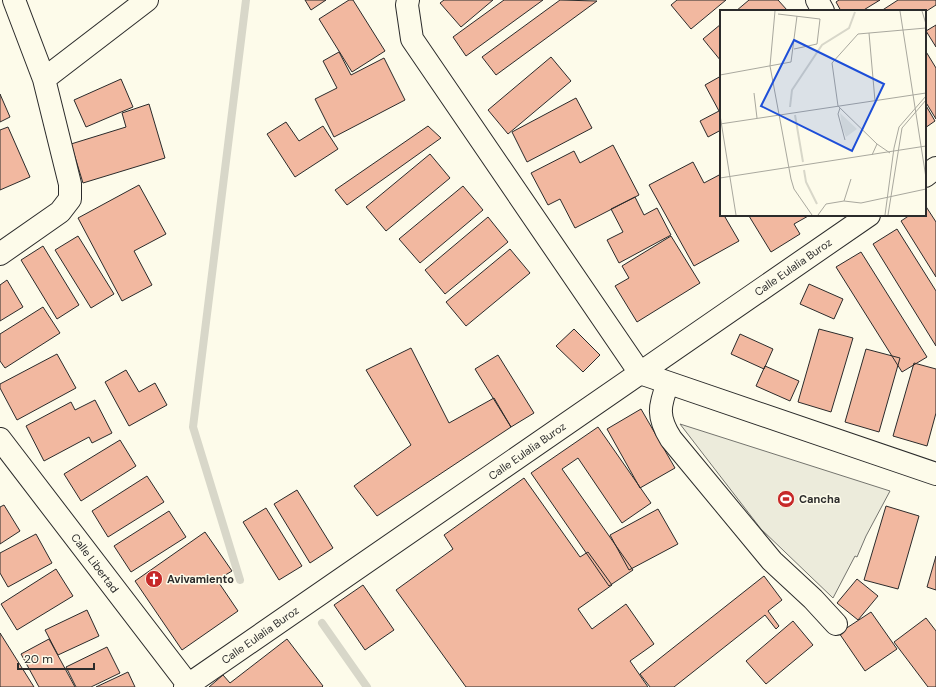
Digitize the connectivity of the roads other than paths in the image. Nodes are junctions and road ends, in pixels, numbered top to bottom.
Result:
1 (14, 0) edge
2 (147, 0) edge
3 (408, 0) edge
4 (817, 0) edge
5 (822, 10) edge
6 (44, 79) junction
7 (936, 168) edge
8 (926, 175) edge
9 (867, 216) edge
10 (0, 254) edge
11 (640, 373) junction
12 (668, 383) junction
13 (0, 439) edge
14 (936, 474) edge
15 (836, 624) dead end
16 (188, 686) edge

1 - 6 street
2 - 6 street
3 - 11 street
4 - 5 street
6 - 10 street
7 - 8 street
9 - 11 street, Calle Eulalia Buroz
11 - 12 street
11 - 16 street, Calle Eulalia Buroz
12 - 14 street
12 - 15 street
13 - 16 street, Calle Libertad

